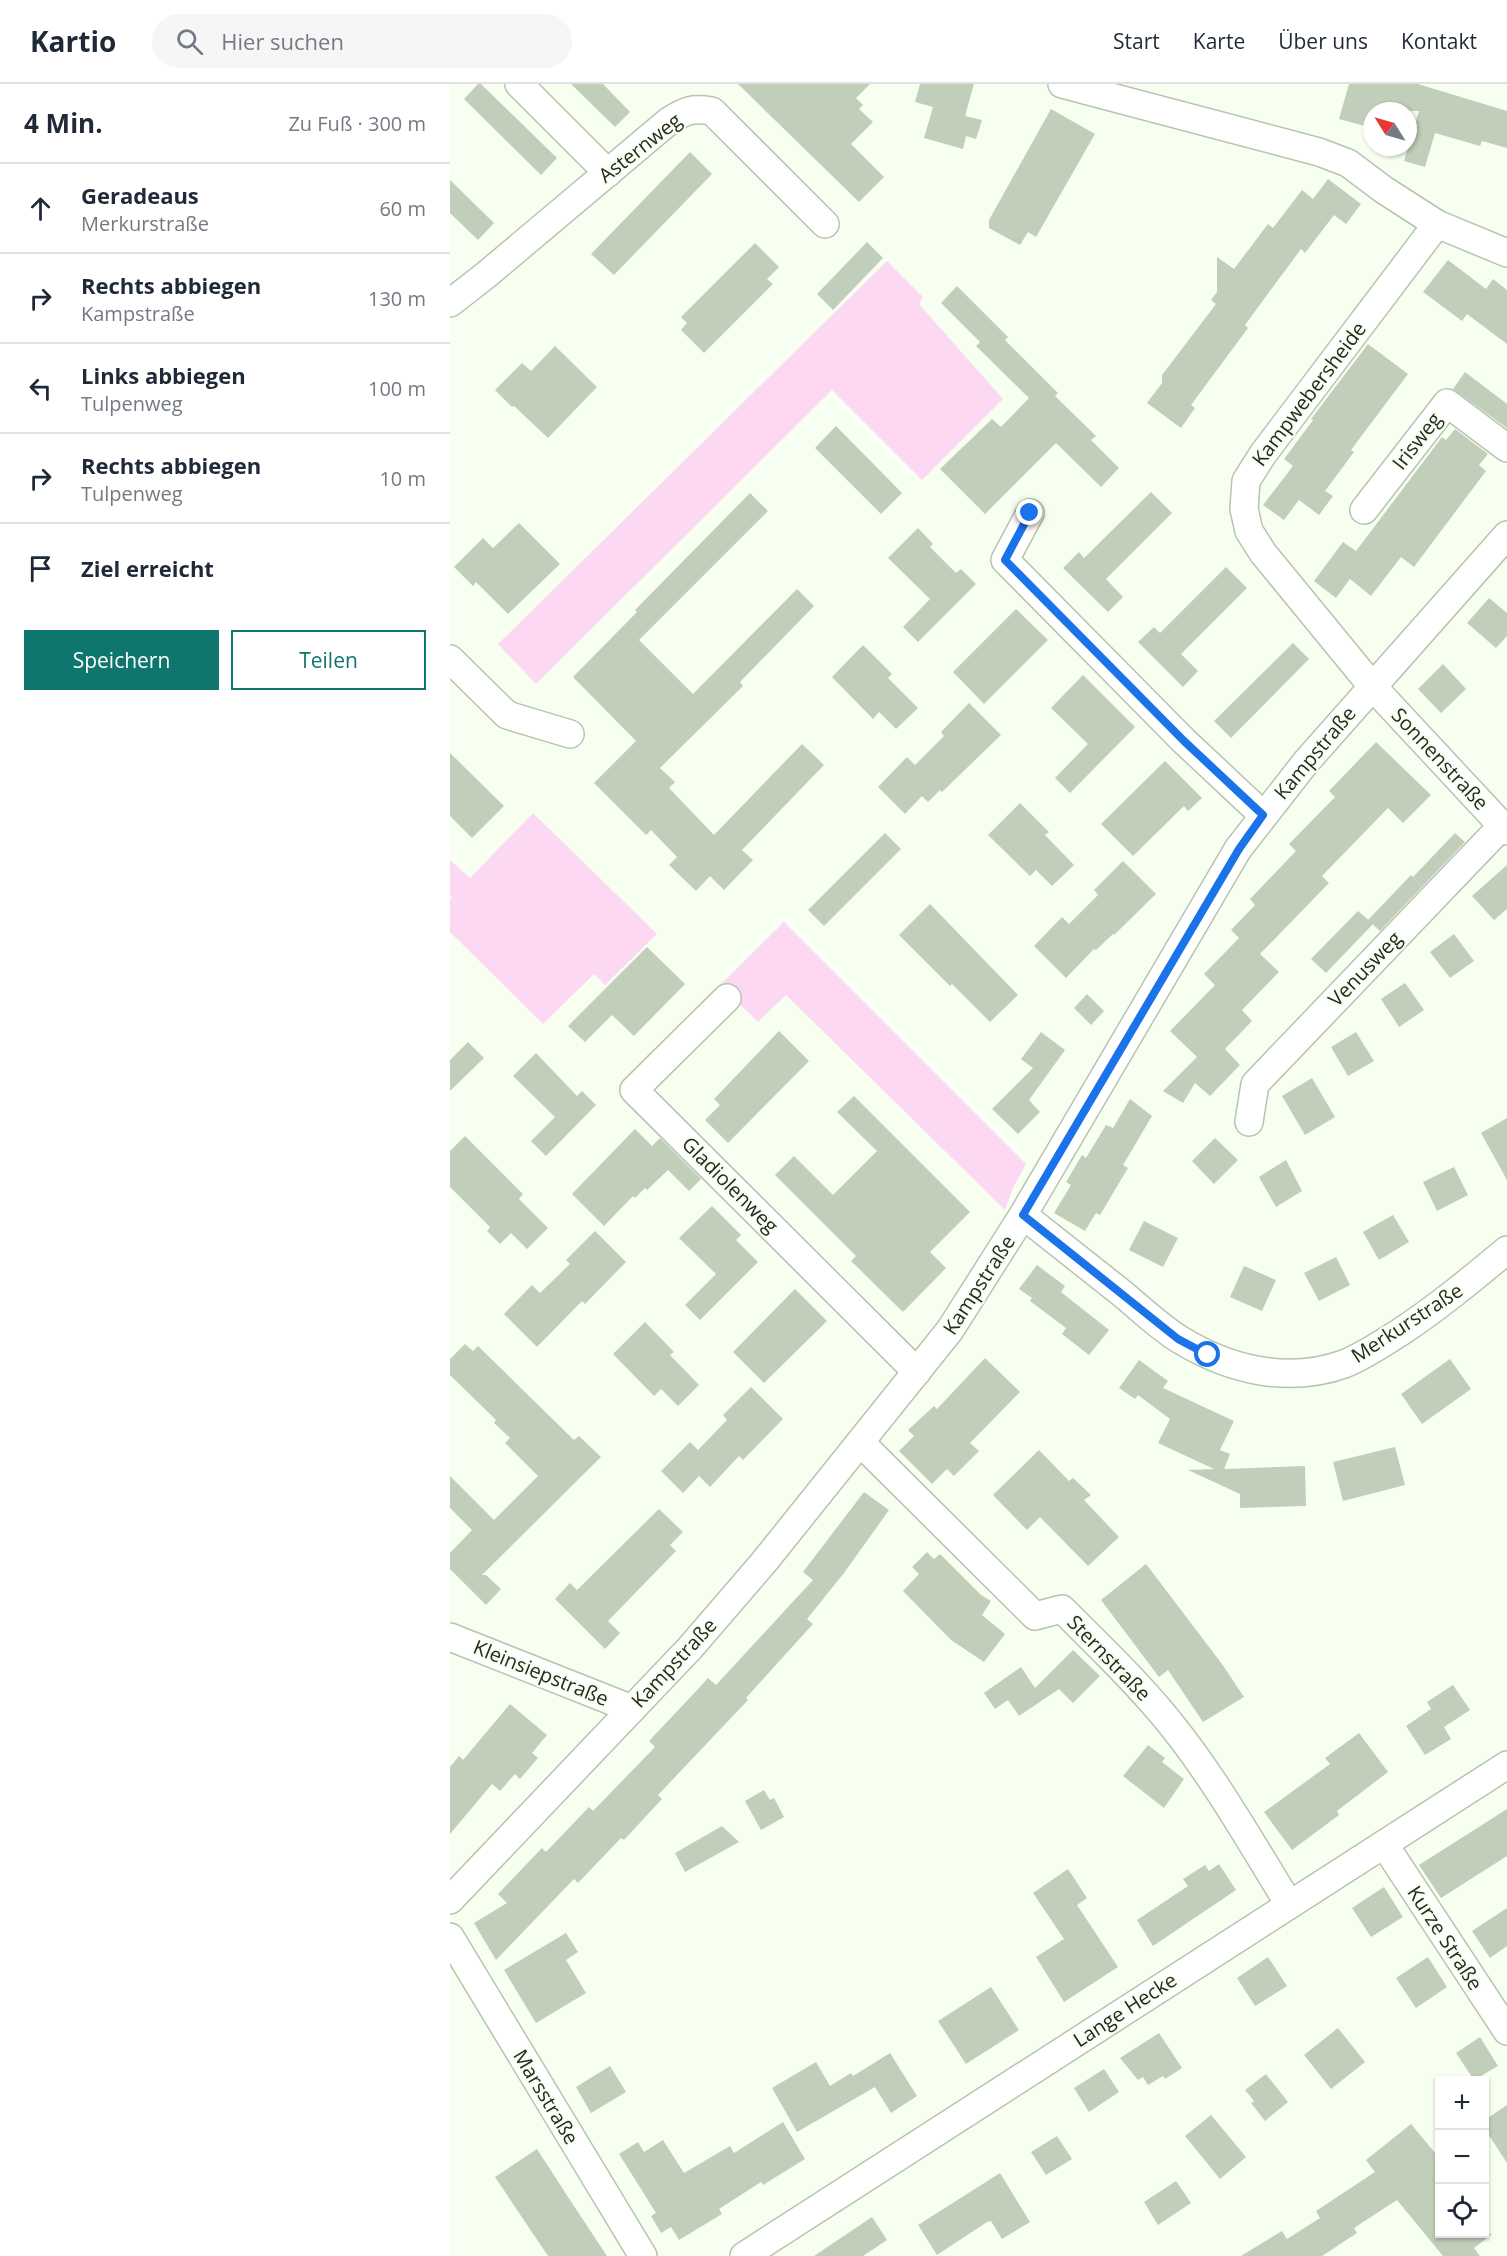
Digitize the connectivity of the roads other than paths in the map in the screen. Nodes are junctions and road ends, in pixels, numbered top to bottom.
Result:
1 (519, 84) edge
2 (1062, 84) edge
3 (608, 173) junction
4 (825, 224) dead end
5 (1437, 224) junction
6 (1507, 254) edge
7 (450, 303) edge
8 (1507, 448) edge
9 (1364, 510) dead end
10 (1030, 513) dead end
11 (1507, 535) edge
12 (450, 659) edge
13 (1372, 686) junction
14 (570, 734) dead end
15 (1263, 815) junction
16 (1504, 829) edge
17 (727, 998) dead end
18 (1249, 1122) dead end
19 (1023, 1215) junction
20 (1507, 1250) edge
21 (918, 1372) junction
22 (861, 1443) junction
23 (450, 1636) edge
24 (632, 1709) junction
25 (1507, 1765) edge
26 (1384, 1844) junction
27 (450, 1900) edge
28 (1289, 1904) junction
29 (450, 1937) edge
30 (1507, 2031) edge
31 (643, 2256) edge
32 (744, 2256) edge

1 - 3 street
2 - 5 street
3 - 4 street, Asternweg
3 - 7 street, Asternweg
5 - 6 street
5 - 13 street, Kampwebersheide
8 - 9 street, Irisweg
10 - 15 street
11 - 13 street, Kampstraße
12 - 14 street
13 - 15 street, Kampstraße
13 - 16 street, Sonnenstraße
15 - 19 street, Kampstraße
16 - 18 street, Venusweg
17 - 21 street, Gladiolenweg
19 - 20 street, Merkurstraße
19 - 21 street, Kampstraße
21 - 22 street, Kampstraße
22 - 24 street, Kampstraße
22 - 28 street, Sternstraße
23 - 24 street, Kleinsiepstraße
24 - 27 street, Kampstraße
25 - 26 street, Lange Hecke
26 - 28 street, Lange Hecke
26 - 30 street, Kurze Straße
28 - 32 street, Lange Hecke
29 - 31 street, Marsstraße

